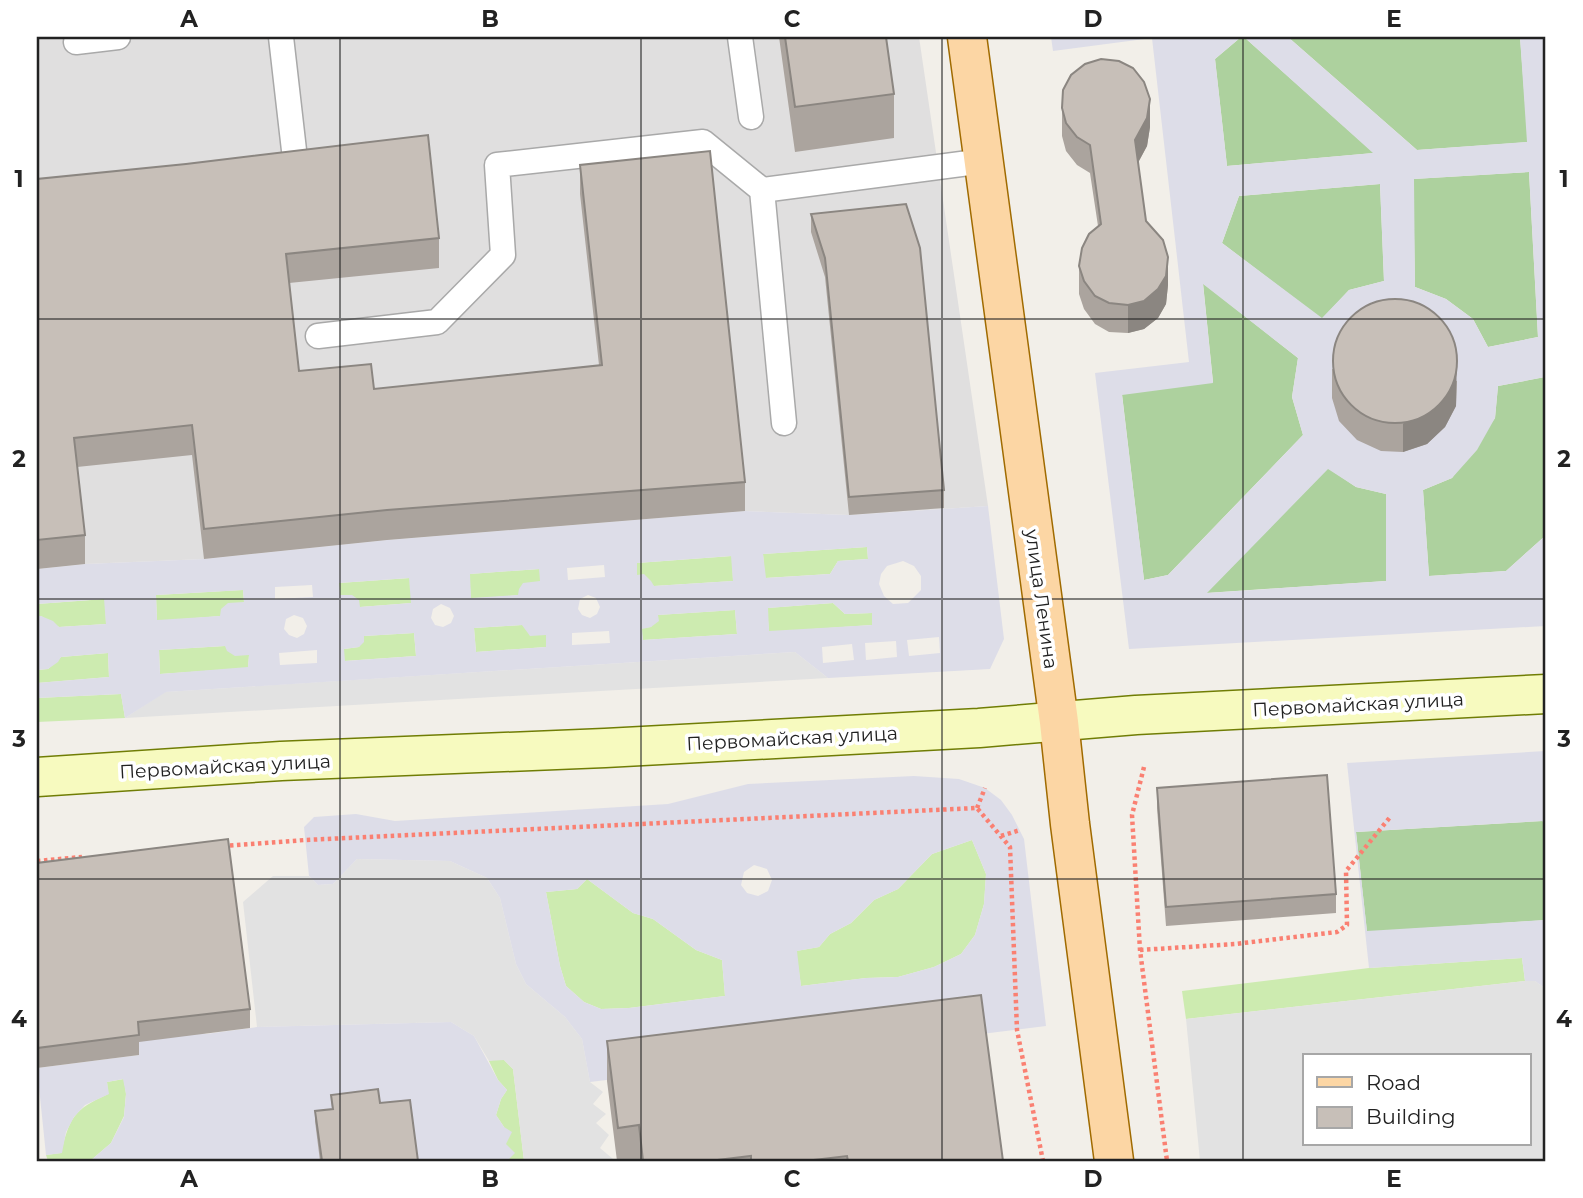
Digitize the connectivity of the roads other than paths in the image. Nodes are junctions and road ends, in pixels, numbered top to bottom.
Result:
1 (118, 37) edge
2 (281, 37) edge
3 (740, 37) edge
4 (967, 37) edge
5 (76, 43) dead end
6 (751, 117) dead end
7 (295, 159) edge
8 (984, 161) junction
9 (762, 191) junction
10 (318, 336) dead end
11 (784, 423) dead end
12 (1546, 694) edge
13 (1059, 722) junction
14 (37, 777) edge
15 (1114, 1161) edge

1 - 5 lane
2 - 7 lane
3 - 6 lane
4 - 8 main road, улица Ленина
8 - 9 lane
8 - 13 main road, улица Ленина
9 - 10 lane
9 - 11 lane
12 - 13 street, Первомайская улица
13 - 14 street, Первомайская улица
13 - 15 main road, улица Ленина

